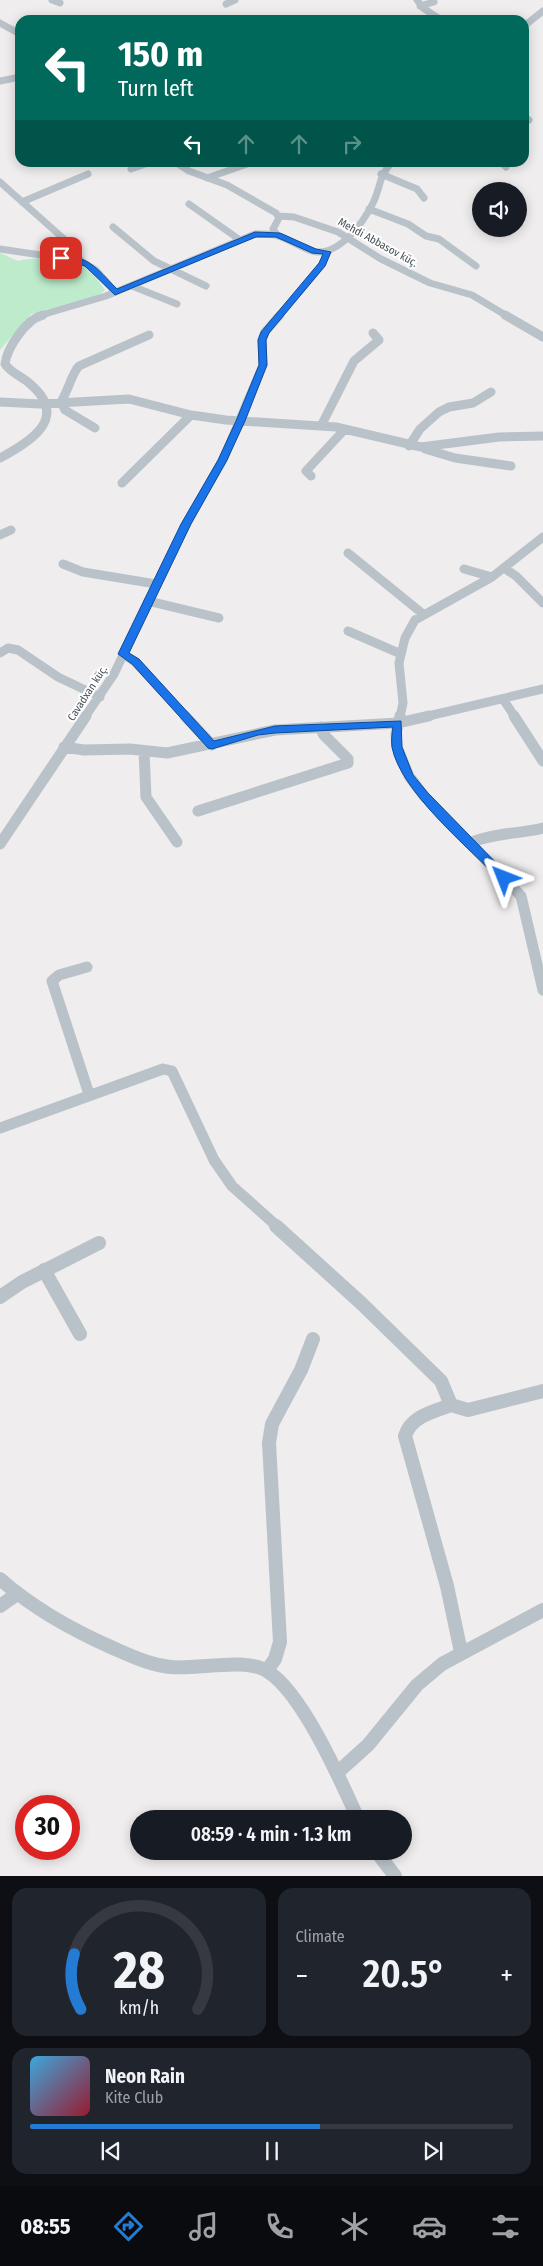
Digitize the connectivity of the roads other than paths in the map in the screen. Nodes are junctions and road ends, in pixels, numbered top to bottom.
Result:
1 (52, 0) edge
2 (235, 0) edge
3 (434, 2) dead end
4 (60, 3) dead end
5 (419, 3) edge
6 (226, 4) dead end
7 (543, 11) edge
8 (435, 15) edge
9 (529, 22) edge
10 (0, 23) edge
11 (15, 31) edge
12 (15, 78) edge
13 (0, 81) edge
14 (134, 167) edge
15 (185, 167) edge
16 (239, 167) edge
17 (387, 167) edge
18 (131, 168) dead end
19 (88, 174) dead end
20 (381, 174) junction
21 (207, 178) junction
22 (0, 182) edge
23 (424, 198) dead end
24 (22, 202) junction
25 (189, 204) dead end
26 (369, 209) junction
27 (278, 219) junction
28 (113, 227) dead end
29 (255, 234) junction
30 (277, 235) junction
31 (346, 236) junction
32 (240, 240) junction
33 (0, 248) edge
34 (327, 252) junction
35 (80, 260) junction
36 (476, 266) dead end
37 (170, 270) junction
38 (412, 274) junction
39 (404, 280) dead end
40 (132, 286) junction
41 (206, 286) dead end
42 (115, 292) junction
43 (176, 304) dead end
44 (373, 334) dead end
45 (542, 334) edge
46 (149, 335) dead end
47 (491, 392) dead end
48 (0, 402) edge
49 (61, 402) junction
50 (47, 403) junction
51 (191, 414) junction
52 (240, 421) junction
53 (321, 426) junction
54 (95, 428) dead end
55 (345, 429) junction
56 (543, 436) edge
57 (409, 446) junction
58 (422, 447) junction
59 (0, 458) edge
60 (512, 466) dead end
61 (311, 476) dead end
62 (122, 483) dead end
63 (11, 530) dead end
64 (0, 535) edge
65 (543, 537) edge
66 (348, 553) dead end
67 (63, 564) dead end
68 (504, 568) junction
69 (464, 569) dead end
70 (492, 577) junction
71 (156, 584) junction
72 (148, 601) junction
73 (543, 603) edge
74 (424, 614) junction
75 (219, 618) dead end
76 (348, 631) dead end
77 (0, 653) edge
78 (123, 654) junction
79 (401, 654) junction
80 (543, 689) edge
81 (100, 697) junction
82 (503, 699) junction
83 (398, 723) junction
84 (320, 727) junction
85 (212, 745) junction
86 (64, 748) junction
87 (144, 751) junction
88 (542, 761) edge
89 (198, 811) dead end
90 (543, 828) edge
91 (177, 842) dead end
92 (469, 842) junction
93 (0, 844) edge
94 (87, 967) dead end
95 (543, 990) edge
96 (89, 1094) junction
97 (0, 1128) edge
98 (99, 1243) dead end
99 (44, 1270) junction
100 (0, 1297) edge
101 (80, 1334) dead end
102 (313, 1339) dead end
103 (543, 1391) edge
104 (451, 1405) junction
105 (0, 1580) edge
106 (17, 1594) junction
107 (0, 1606) edge
108 (543, 1610) edge
109 (461, 1652) junction
110 (268, 1669) junction
111 (338, 1772) junction
112 (354, 1810) edge
113 (383, 1860) edge
114 (395, 1876) edge

1 - 4 street
2 - 6 street
3 - 5 street
5 - 8 street
7 - 9 street
10 - 11 street
12 - 13 street
14 - 18 street
15 - 21 street
16 - 21 street
17 - 20 street, Cavadxan küç.
19 - 24 street
20 - 23 street
20 - 26 street, Cavadxan küç.
21 - 27 street
22 - 24 street
24 - 35 street
25 - 32 street
26 - 31 street, Cavadxan küç.
26 - 36 street
27 - 29 street
27 - 30 street
27 - 31 street, Mehdi Abbasov küç.
28 - 37 street
29 - 30 street
29 - 32 street
30 - 34 street
31 - 34 street, Cavadxan küç.
31 - 38 street, Mehdi Abbasov küç.
32 - 37 street
33 - 35 street
34 - 52 street, Cavadxan küç.
35 - 42 street
37 - 40 street
37 - 41 street
38 - 39 street
38 - 45 street, Mehdi Abbasov küç.
40 - 42 street
40 - 43 street
42 - 50 street
44 - 53 street
46 - 49 street
47 - 57 street
48 - 50 street
49 - 50 street
49 - 51 street
49 - 54 street
50 - 59 street
51 - 52 street
51 - 62 street
52 - 53 street
52 - 71 street, Cavadxan küç.
53 - 55 street
55 - 57 street
55 - 61 street
56 - 58 street
57 - 58 street
58 - 60 street
63 - 64 street
65 - 68 street
66 - 74 street
67 - 71 street
68 - 70 street
68 - 73 street
69 - 70 street
70 - 74 street
71 - 72 street, Cavadxan küç.
72 - 75 street
72 - 78 street, Cavadxan küç.
74 - 79 street
76 - 79 street
77 - 81 street
78 - 81 street, Cavadxan küç.
78 - 85 street
79 - 83 street
80 - 82 street
81 - 86 street, Cavadxan küç.
82 - 83 street
82 - 88 street
83 - 84 street
83 - 92 street
84 - 85 street
84 - 89 street
85 - 87 street
86 - 87 street
86 - 93 street, Cavadxan küç.
87 - 91 street
90 - 92 street
92 - 95 street
94 - 96 street
96 - 97 street
96 - 104 street
98 - 99 street
99 - 100 street
99 - 101 street
102 - 110 street
103 - 104 street
104 - 109 street
105 - 106 street
106 - 107 street
106 - 110 street
108 - 109 street
109 - 111 street
110 - 111 street
111 - 112 street
113 - 114 street

